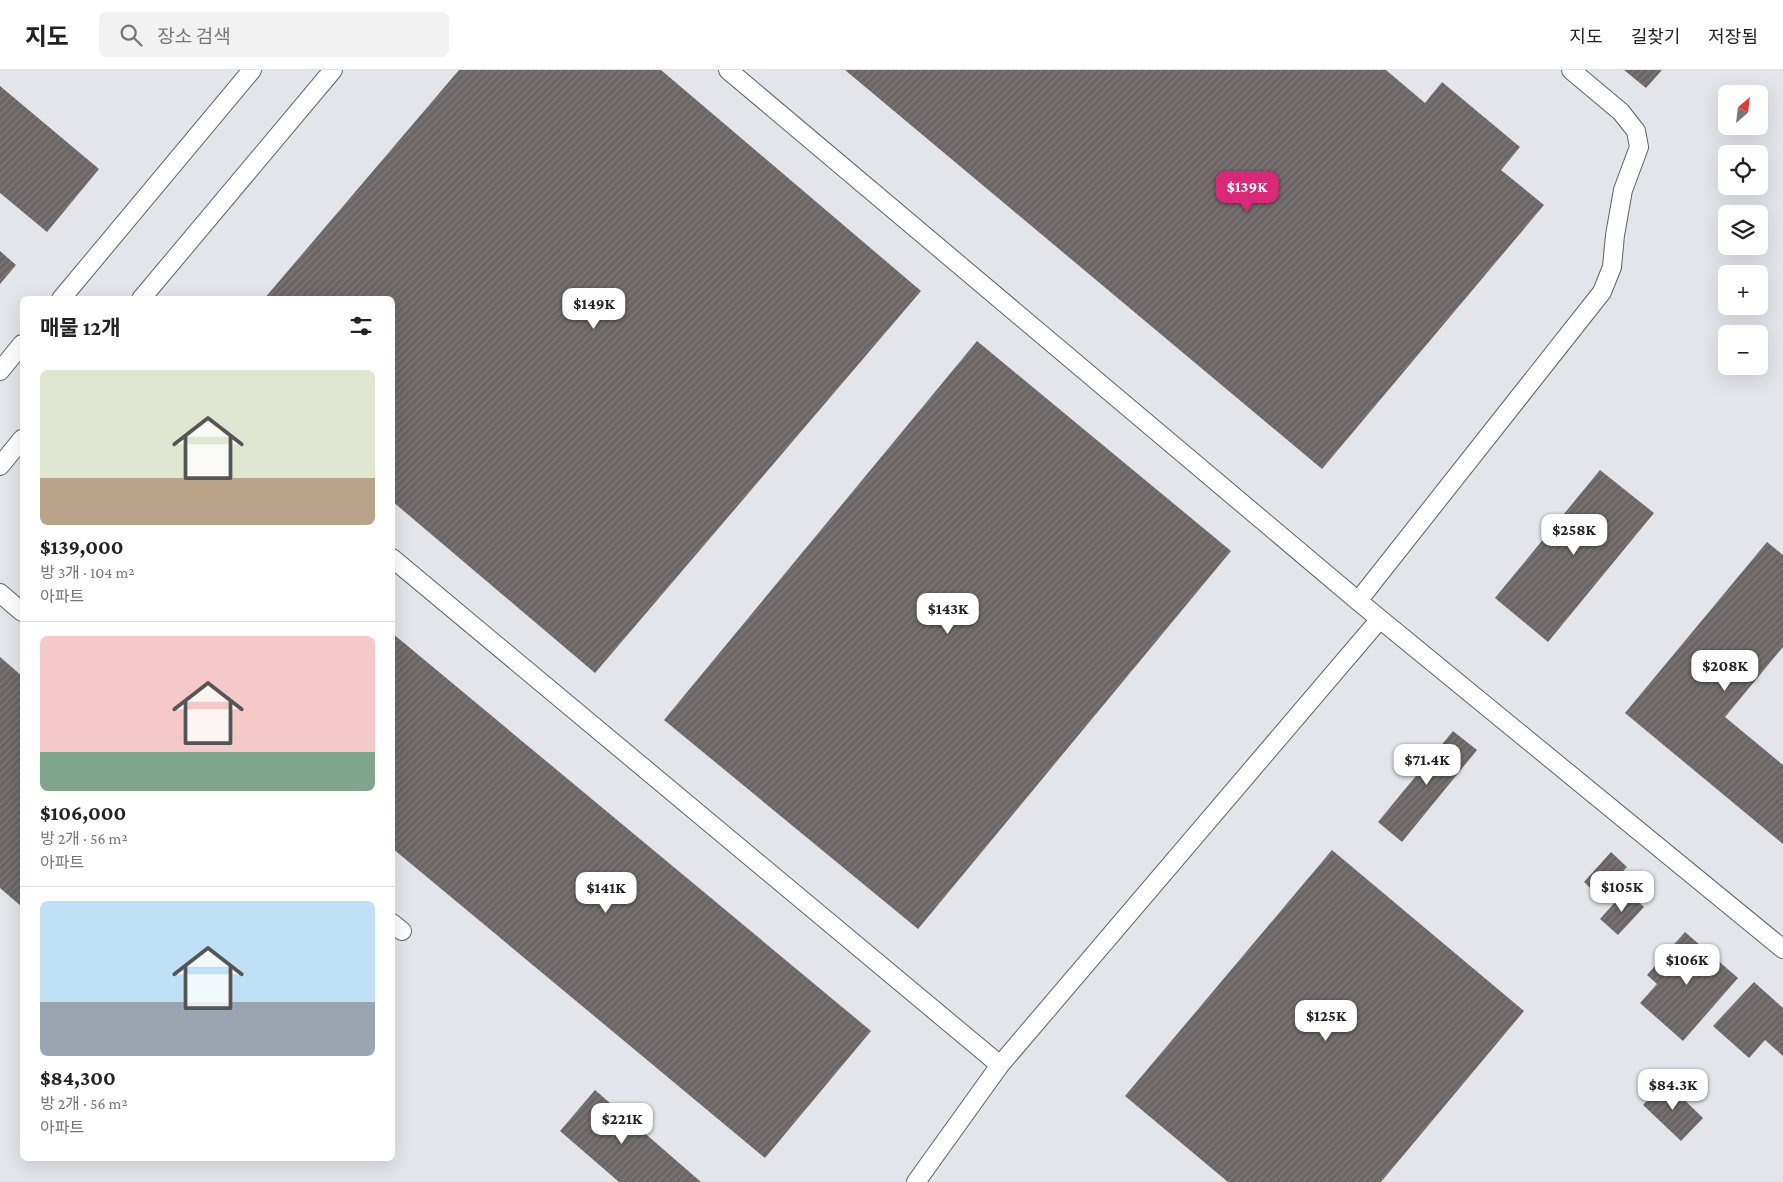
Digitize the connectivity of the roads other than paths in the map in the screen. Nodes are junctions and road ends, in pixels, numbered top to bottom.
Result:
1 (252, 70) edge
2 (333, 70) edge
3 (728, 70) edge
4 (1571, 70) edge
5 (64, 296) edge
6 (144, 296) edge
7 (20, 346) edge
8 (0, 371) edge
9 (20, 441) edge
10 (0, 466) edge
11 (395, 561) edge
12 (0, 593) edge
13 (1358, 601) junction
14 (20, 610) edge
15 (1380, 619) junction
16 (1783, 949) edge
17 (1000, 1065) junction
18 (916, 1182) edge

1 - 5 lane
2 - 6 lane
3 - 13 lane
4 - 13 lane
7 - 8 lane
9 - 10 lane
11 - 17 lane
12 - 14 lane
13 - 15 lane
15 - 16 lane
15 - 17 lane
17 - 18 lane

